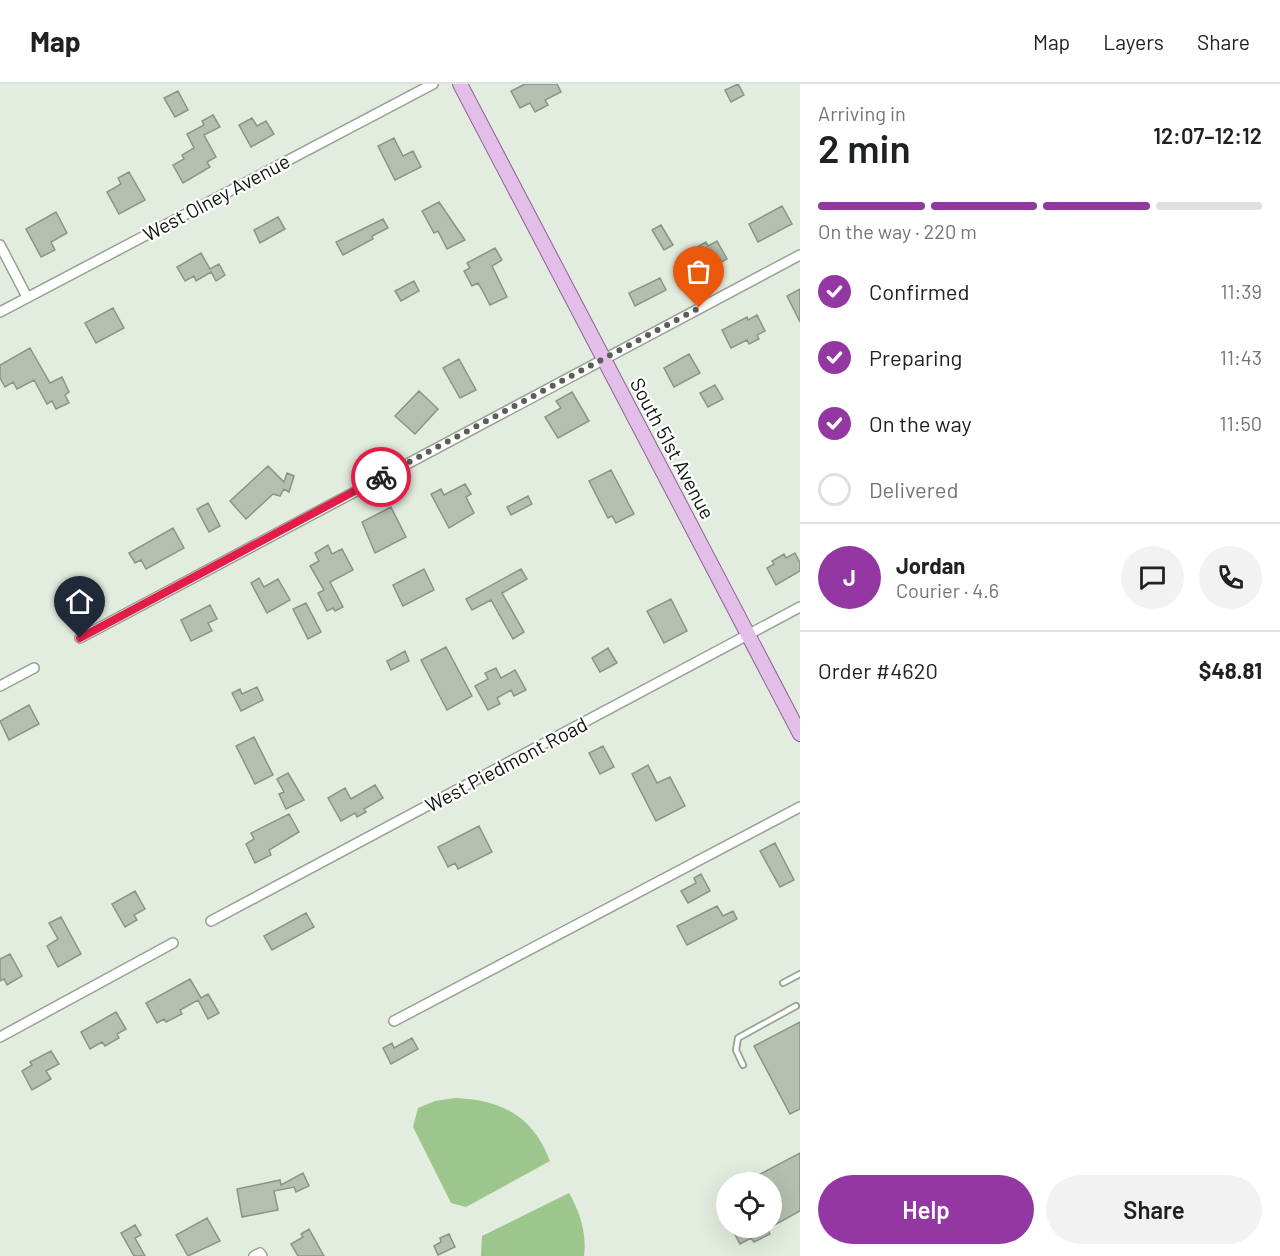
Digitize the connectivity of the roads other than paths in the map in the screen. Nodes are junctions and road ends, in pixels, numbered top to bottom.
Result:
1 (433, 84) edge
2 (460, 84) edge
3 (0, 245) edge
4 (800, 255) edge
5 (27, 297) junction
6 (0, 312) edge
7 (603, 358) junction
8 (800, 607) edge
9 (749, 634) junction
10 (80, 638) dead end
11 (34, 668) dead end
12 (0, 686) edge
13 (800, 734) edge
14 (800, 807) edge
15 (211, 921) dead end
16 (173, 943) dead end
17 (800, 974) edge
18 (783, 983) dead end
19 (796, 1006) dead end
20 (394, 1021) dead end
21 (0, 1038) edge
22 (743, 1065) dead end

1 - 5 street, West Olney Avenue
2 - 7 main road, South 51st Avenue
3 - 5 street
4 - 7 street
5 - 6 street, West Olney Avenue
7 - 9 main road, South 51st Avenue
7 - 10 street
8 - 9 street, West Piedmont Road
9 - 13 main road, South 51st Avenue
9 - 15 street, West Piedmont Road
11 - 12 street
14 - 20 street
16 - 21 street
17 - 18 lane
19 - 22 lane

